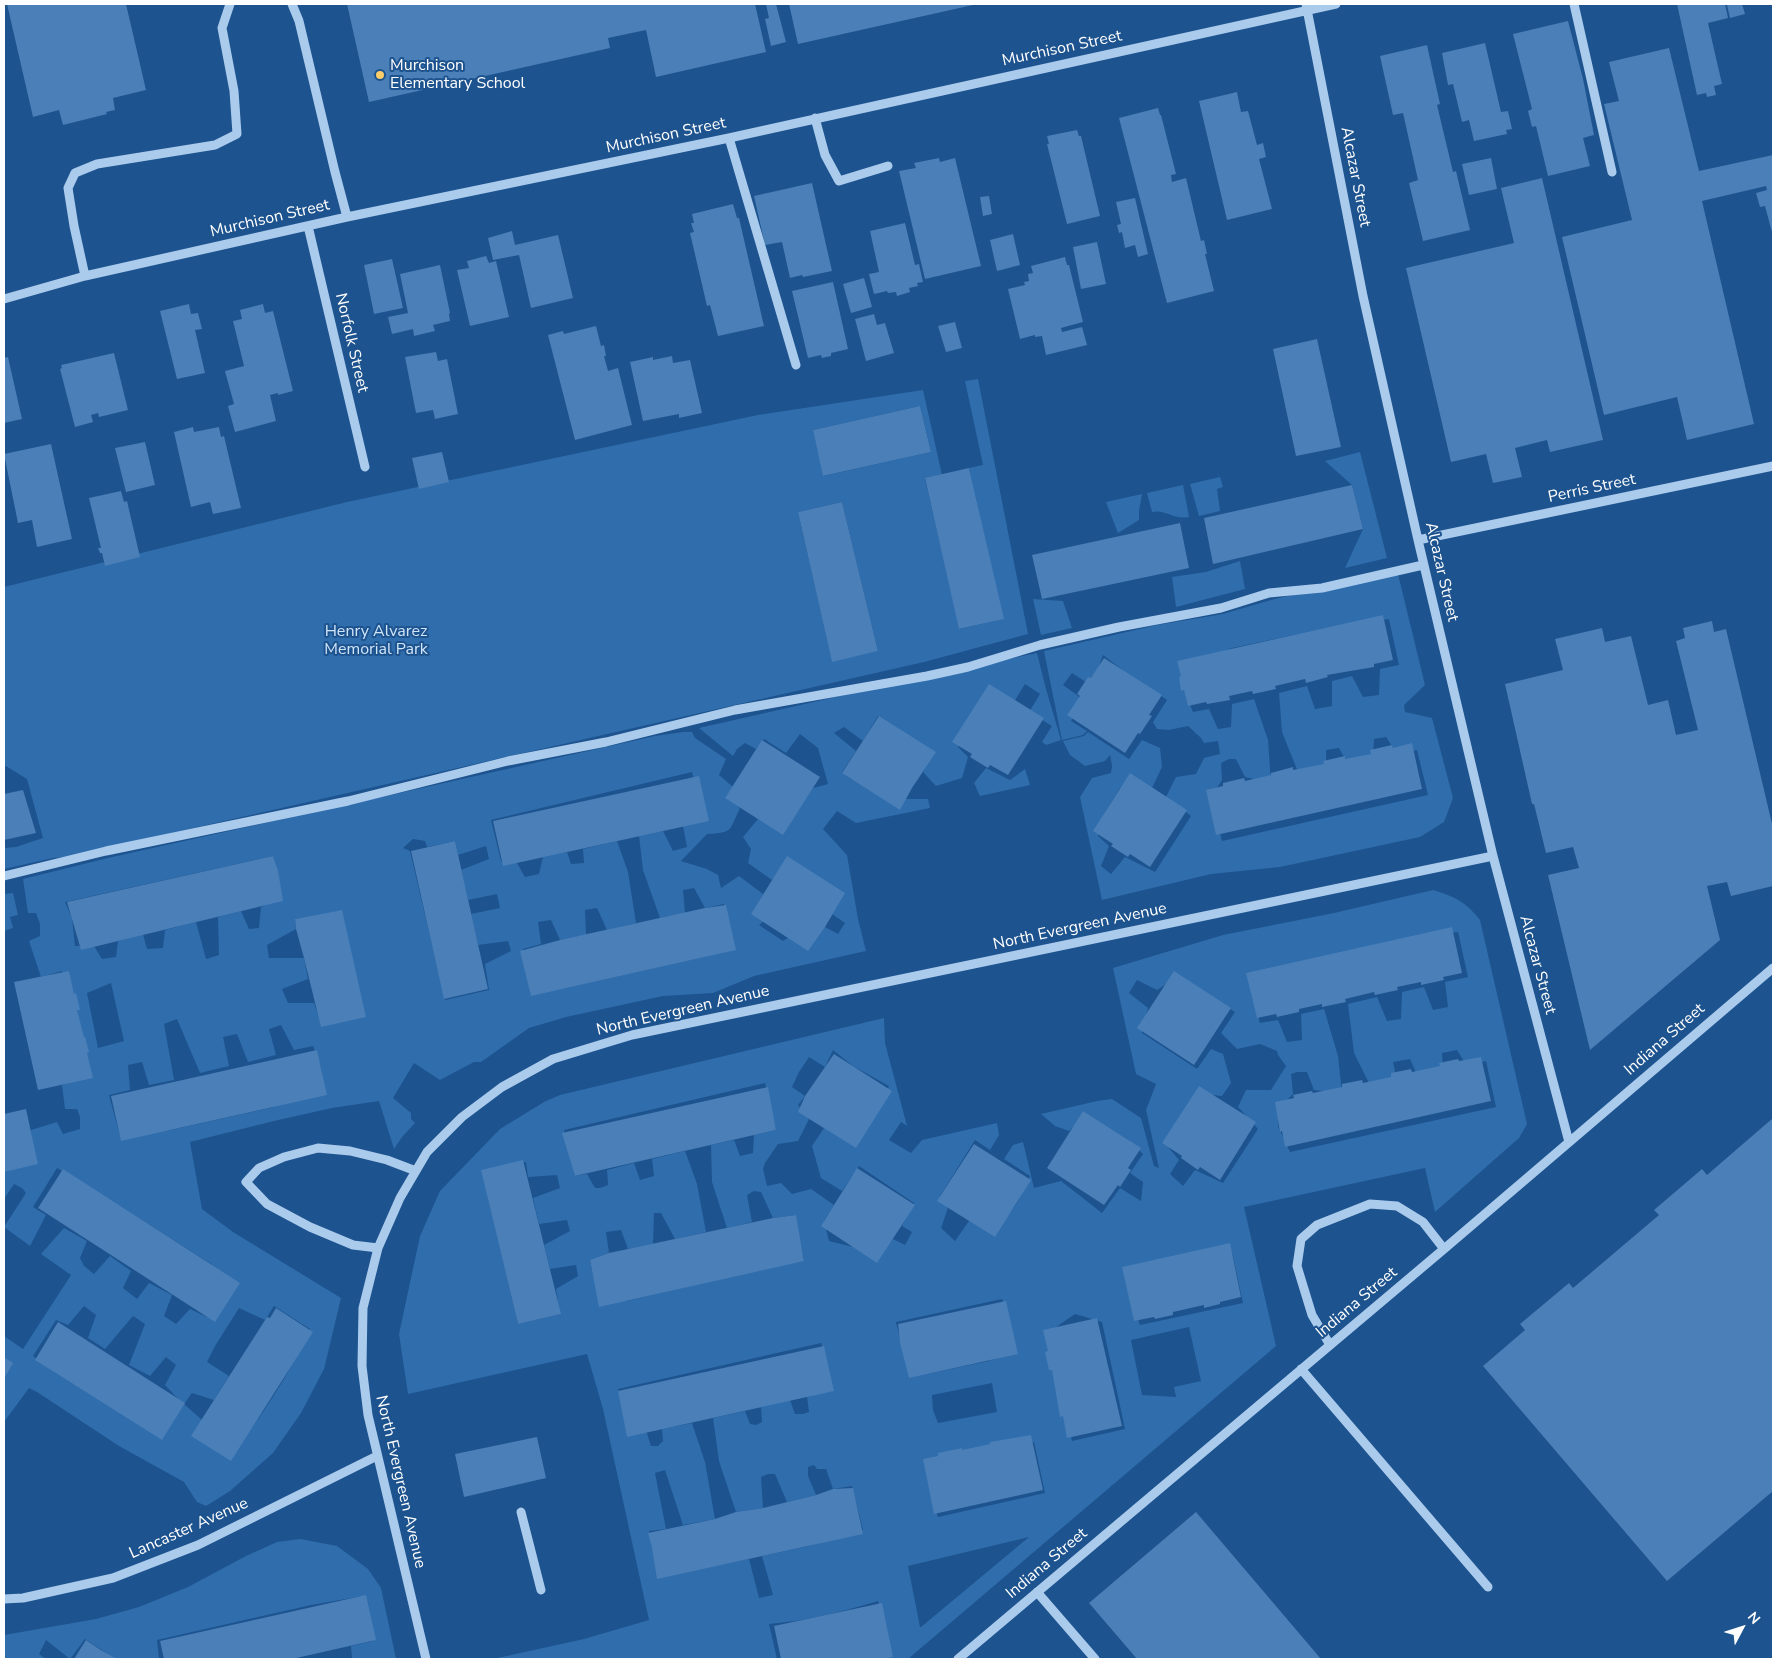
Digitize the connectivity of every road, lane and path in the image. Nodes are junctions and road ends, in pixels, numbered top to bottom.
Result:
1 (230, 4) edge
2 (292, 4) edge
3 (1336, 4) edge
4 (1574, 4) edge
5 (1307, 7) edge
6 (815, 118) junction
7 (729, 138) junction
8 (888, 166) dead end
9 (1612, 172) dead end
10 (347, 217) junction
11 (308, 226) junction
12 (86, 276) junction
13 (4, 299) edge
14 (796, 365) dead end
15 (1773, 466) edge
16 (365, 467) dead end
17 (1418, 540) junction
18 (1423, 565) junction
19 (1493, 856) junction
20 (4, 876) edge
21 (1773, 968) edge
22 (1569, 1142) junction
23 (416, 1171) junction
24 (378, 1248) junction
25 (1444, 1249) junction
26 (1330, 1345) junction
27 (1301, 1369) junction
28 (377, 1456) junction
29 (521, 1512) dead end
30 (1488, 1587) dead end
31 (541, 1590) dead end
32 (1038, 1592) junction
33 (4, 1599) edge
34 (426, 1659) edge
35 (958, 1659) edge
36 (1095, 1659) edge

1 - 12 street
2 - 10 street
3 - 5 street, Murchison Street
4 - 9 street
5 - 6 street, Murchison Street
5 - 17 street, Alcazar Street
6 - 7 street, Murchison Street
6 - 8 street
7 - 10 street, Murchison Street
7 - 14 street
10 - 11 street, Murchison Street
11 - 12 street, Murchison Street
11 - 16 street, Norfolk Street
12 - 13 street, Murchison Street
15 - 17 street, Perris Street
17 - 18 street, Alcazar Street
18 - 19 street, Alcazar Street
18 - 20 street
19 - 22 street, Alcazar Street
19 - 23 street, North Evergreen Avenue
21 - 22 street, Indiana Street
22 - 25 street, Indiana Street
23 - 24 street, North Evergreen Avenue
23 - 24 street
24 - 28 street, North Evergreen Avenue
25 - 26 street, Indiana Street
25 - 26 street
26 - 27 street, Indiana Street
27 - 30 street
27 - 32 street, Indiana Street
28 - 33 street, Lancaster Avenue
28 - 34 street, North Evergreen Avenue
29 - 31 street
32 - 35 street, Indiana Street
32 - 36 street

